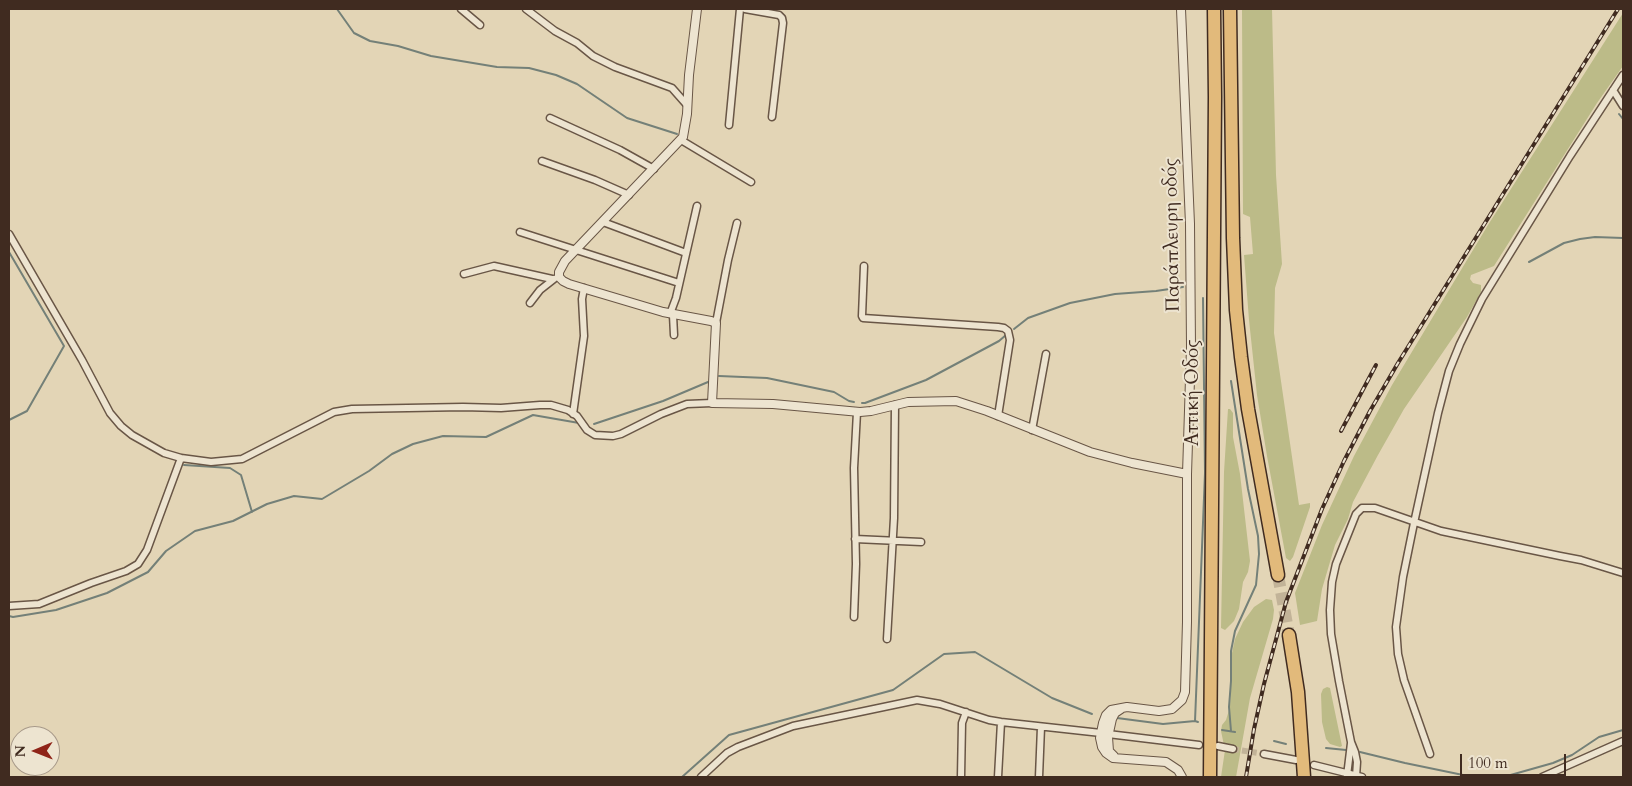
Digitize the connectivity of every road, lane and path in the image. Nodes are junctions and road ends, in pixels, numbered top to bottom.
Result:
1 (461, 9) edge
2 (526, 9) edge
3 (697, 9) edge
4 (740, 9) edge
5 (745, 9) edge
6 (1181, 9) edge
7 (1214, 9) edge
8 (1230, 9) edge
9 (480, 25) dead end
10 (1623, 75) edge
11 (1613, 90) junction
12 (688, 105) junction
13 (1623, 106) edge
14 (772, 117) dead end
15 (550, 118) dead end
16 (729, 126) dead end
17 (681, 140) junction
18 (542, 161) dead end
19 (654, 169) junction
20 (750, 182) dead end
21 (629, 195) junction
22 (697, 206) dead end
23 (603, 222) junction
24 (737, 223) dead end
25 (520, 232) dead end
26 (9, 234) edge
27 (576, 250) junction
28 (686, 253) junction
29 (864, 266) dead end
30 (464, 274) dead end
31 (556, 278) junction
32 (679, 283) junction
33 (584, 288) junction
34 (530, 303) dead end
35 (672, 314) junction
36 (716, 323) junction
37 (674, 335) dead end
38 (1046, 354) dead end
39 (712, 403) junction
40 (895, 404) junction
41 (857, 412) junction
42 (573, 414) junction
43 (998, 416) junction
44 (1032, 430) junction
45 (181, 458) junction
46 (1187, 474) junction
47 (1414, 523) junction
48 (855, 539) junction
49 (893, 541) junction
50 (921, 542) dead end
51 (1623, 573) edge
52 (1278, 575) tunnel mouth
53 (9, 606) edge
54 (854, 617) dead end
55 (1289, 635) tunnel mouth
56 (887, 639) dead end
57 (966, 712) junction
58 (1001, 722) junction
59 (1041, 727) junction
60 (1104, 734) junction
61 (1623, 741) edge
62 (1351, 742) junction
63 (1199, 745) dead end
64 (1218, 746) dead end
65 (1233, 749) tunnel mouth
66 (1264, 754) tunnel mouth
67 (1430, 754) dead end
68 (1296, 760) dead end
69 (1314, 765) dead end
70 (1347, 775) edge
71 (701, 777) edge
72 (961, 777) edge
73 (998, 777) edge
74 (1039, 777) edge
75 (1182, 777) edge
76 (1210, 777) edge
77 (1304, 777) edge
78 (1358, 777) edge
79 (1542, 777) edge

1 - 9 street
2 - 12 street
3 - 12 street
4 - 16 street
5 - 14 street
6 - 46 street, Παράπλευρη οδός
7 - 76 highway, Αττική Οδός
8 - 52 highway
10 - 11 street
11 - 13 street
11 - 47 street
12 - 17 street
15 - 19 street
17 - 19 street
17 - 20 street
18 - 21 street
19 - 21 street
21 - 23 street
22 - 28 street
23 - 27 street
23 - 28 street
24 - 36 street
25 - 27 street
26 - 45 street
27 - 31 street
27 - 32 street
28 - 32 street
29 - 43 street
30 - 31 street
31 - 33 street
31 - 34 street
32 - 35 street
33 - 35 street
33 - 42 street
35 - 36 street
35 - 37 street
36 - 39 street
38 - 44 street
39 - 41 street
39 - 42 street
40 - 41 street
40 - 43 street
40 - 49 street
41 - 48 street
42 - 45 street
43 - 44 street
44 - 46 street
45 - 53 street
46 - 60 street, Παράπλευρη οδός
47 - 51 street
47 - 62 street
47 - 67 street
48 - 49 street
48 - 54 street
49 - 50 street
49 - 56 street
55 - 77 highway
57 - 58 street
57 - 71 street
57 - 72 street
58 - 59 street
58 - 73 street
59 - 60 street
59 - 74 street
60 - 63 street
60 - 75 street
61 - 79 street
62 - 70 street
62 - 78 street
64 - 65 street
66 - 68 street
69 - 70 street
70 - 78 street

